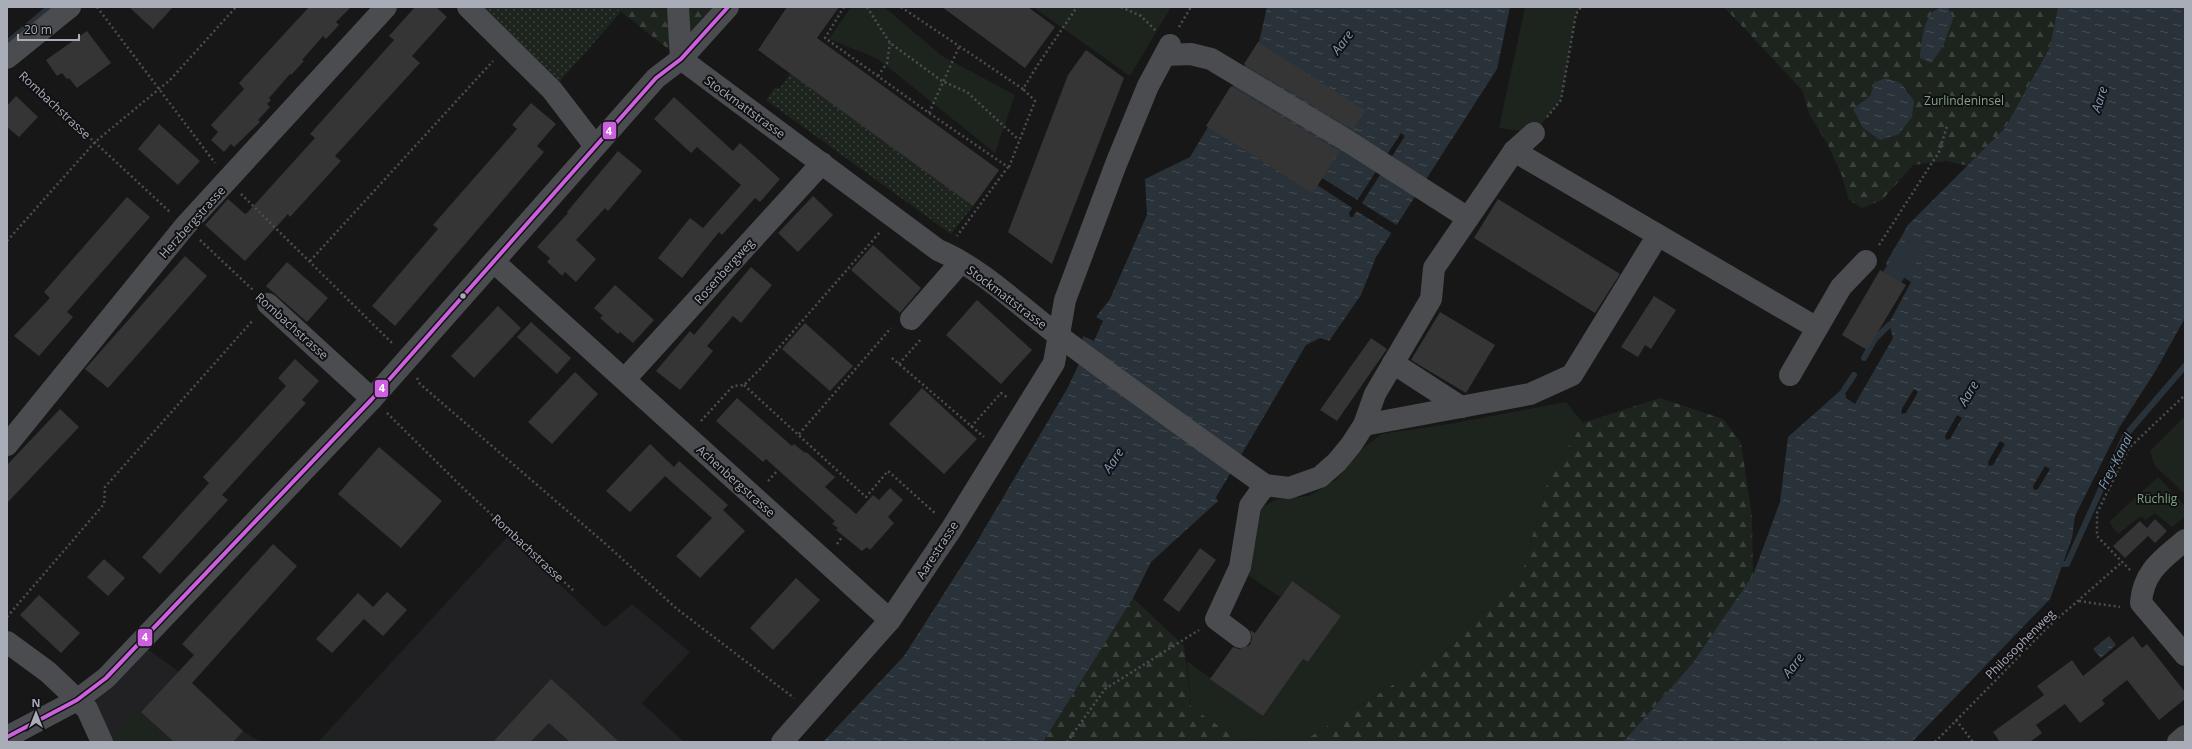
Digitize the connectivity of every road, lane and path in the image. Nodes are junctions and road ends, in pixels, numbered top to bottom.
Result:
1 (70, 7) edge
2 (236, 7) edge
3 (386, 7) edge
4 (468, 7) edge
5 (678, 7) edge
6 (728, 7) edge
7 (844, 7) edge
8 (867, 7) edge
9 (901, 7) edge
10 (1077, 7) edge
11 (1121, 7) edge
12 (1581, 7) edge
13 (890, 43) junction
14 (508, 44) junction
15 (959, 47) junction
16 (1167, 50) junction
17 (681, 59) junction
18 (11, 63) edge
19 (878, 76) junction
20 (942, 81) junction
21 (1023, 89) junction
22 (929, 113) junction
23 (1947, 126) dead end
24 (1534, 133) joint
25 (1019, 140) junction
26 (95, 142) junction
27 (595, 146) junction
28 (1514, 151) junction
29 (822, 163) junction
30 (1008, 167) junction
31 (894, 217) junction
32 (1468, 218) junction
33 (185, 226) junction
34 (1658, 235) junction
35 (7, 241) edge
36 (938, 250) junction
37 (310, 261) dead end
38 (1866, 261) joint
39 (494, 262) junction
40 (960, 262) junction
41 (268, 304) junction
42 (904, 320) joint
43 (1817, 328) junction
44 (1067, 342) junction
45 (408, 358) junction
46 (892, 358) dead end
47 (1393, 363) junction
48 (1790, 375) dead end
49 (625, 378) junction
50 (744, 385) junction
51 (2185, 395) edge
52 (372, 399) junction
53 (1461, 407) junction
54 (1025, 412) junction
55 (1364, 425) junction
56 (971, 427) junction
57 (799, 434) junction
58 (688, 437) junction
59 (7, 445) edge
60 (1000, 451) junction
61 (1265, 485) junction
62 (952, 528) junction
63 (2185, 540) edge
64 (575, 592) dead end
65 (2079, 601) junction
66 (2122, 607) dead end
67 (7, 617) edge
68 (1216, 619) junction
69 (890, 620) junction
70 (1240, 637) dead end
71 (7, 642) edge
72 (2185, 655) edge
73 (77, 700) junction
74 (810, 710) junction
75 (1956, 720) junction
76 (2185, 736) edge
77 (7, 737) edge
78 (102, 742) edge
79 (782, 742) edge
80 (1067, 742) edge
81 (1935, 742) edge
82 (1973, 742) edge
83 (2178, 742) edge

1 - 18 street
2 - 26 path
3 - 33 street, Herzbergstrasse
4 - 14 street
5 - 17 street
6 - 17 street
7 - 19 path
8 - 13 path
9 - 15 path
10 - 21 path
11 - 16 path
12 - 24 path
13 - 19 path
13 - 20 path
14 - 27 street
14 - 37 path
15 - 20 path
15 - 21 path
16 - 32 street
16 - 44 street, Aarestrasse
17 - 27 street
17 - 29 street, Stockmattstrasse
18 - 26 path, Rombachstrasse
19 - 22 path
20 - 22 path
20 - 25 path
21 - 25 path
22 - 30 path
23 - 38 path
24 - 28 street
25 - 30 path
26 - 33 path, Rombachstrasse
26 - 35 path
27 - 39 street
28 - 32 street
28 - 34 street
29 - 31 street, Stockmattstrasse
29 - 49 street, Rosenbergweg
30 - 36 path
31 - 36 street, Stockmattstrasse
31 - 50 path
32 - 47 street
33 - 41 path, Rombachstrasse
33 - 59 street, Herzbergstrasse
34 - 43 street
34 - 53 street
36 - 40 street, Stockmattstrasse
38 - 43 street
39 - 45 street
39 - 49 street, Achenbergstrasse
40 - 42 street
40 - 44 street, Stockmattstrasse
41 - 52 street, Rombachstrasse
41 - 67 path
42 - 57 path
43 - 48 street
44 - 54 street, Aarestrasse
44 - 61 street, Stockmattstrasse
45 - 52 street
45 - 74 path
46 - 56 path
47 - 53 street
47 - 55 street
49 - 58 street, Achenbergstrasse
50 - 57 path
50 - 58 path
51 - 65 path, Philosophenweg
52 - 64 path, Rombachstrasse
52 - 73 street
53 - 55 street
54 - 56 path
54 - 60 street, Aarestrasse
55 - 61 street
56 - 60 path
57 - 62 path
58 - 69 street, Achenbergstrasse
60 - 62 street, Aarestrasse
61 - 68 street
62 - 69 street, Aarestrasse
63 - 72 street
65 - 66 path
65 - 75 path, Philosophenweg
68 - 70 street
68 - 80 path
69 - 74 street, Aarestrasse
71 - 73 street
73 - 77 street
73 - 78 street
74 - 79 street, Aarestrasse
75 - 81 path, Philosophenweg
75 - 82 path
76 - 83 street

